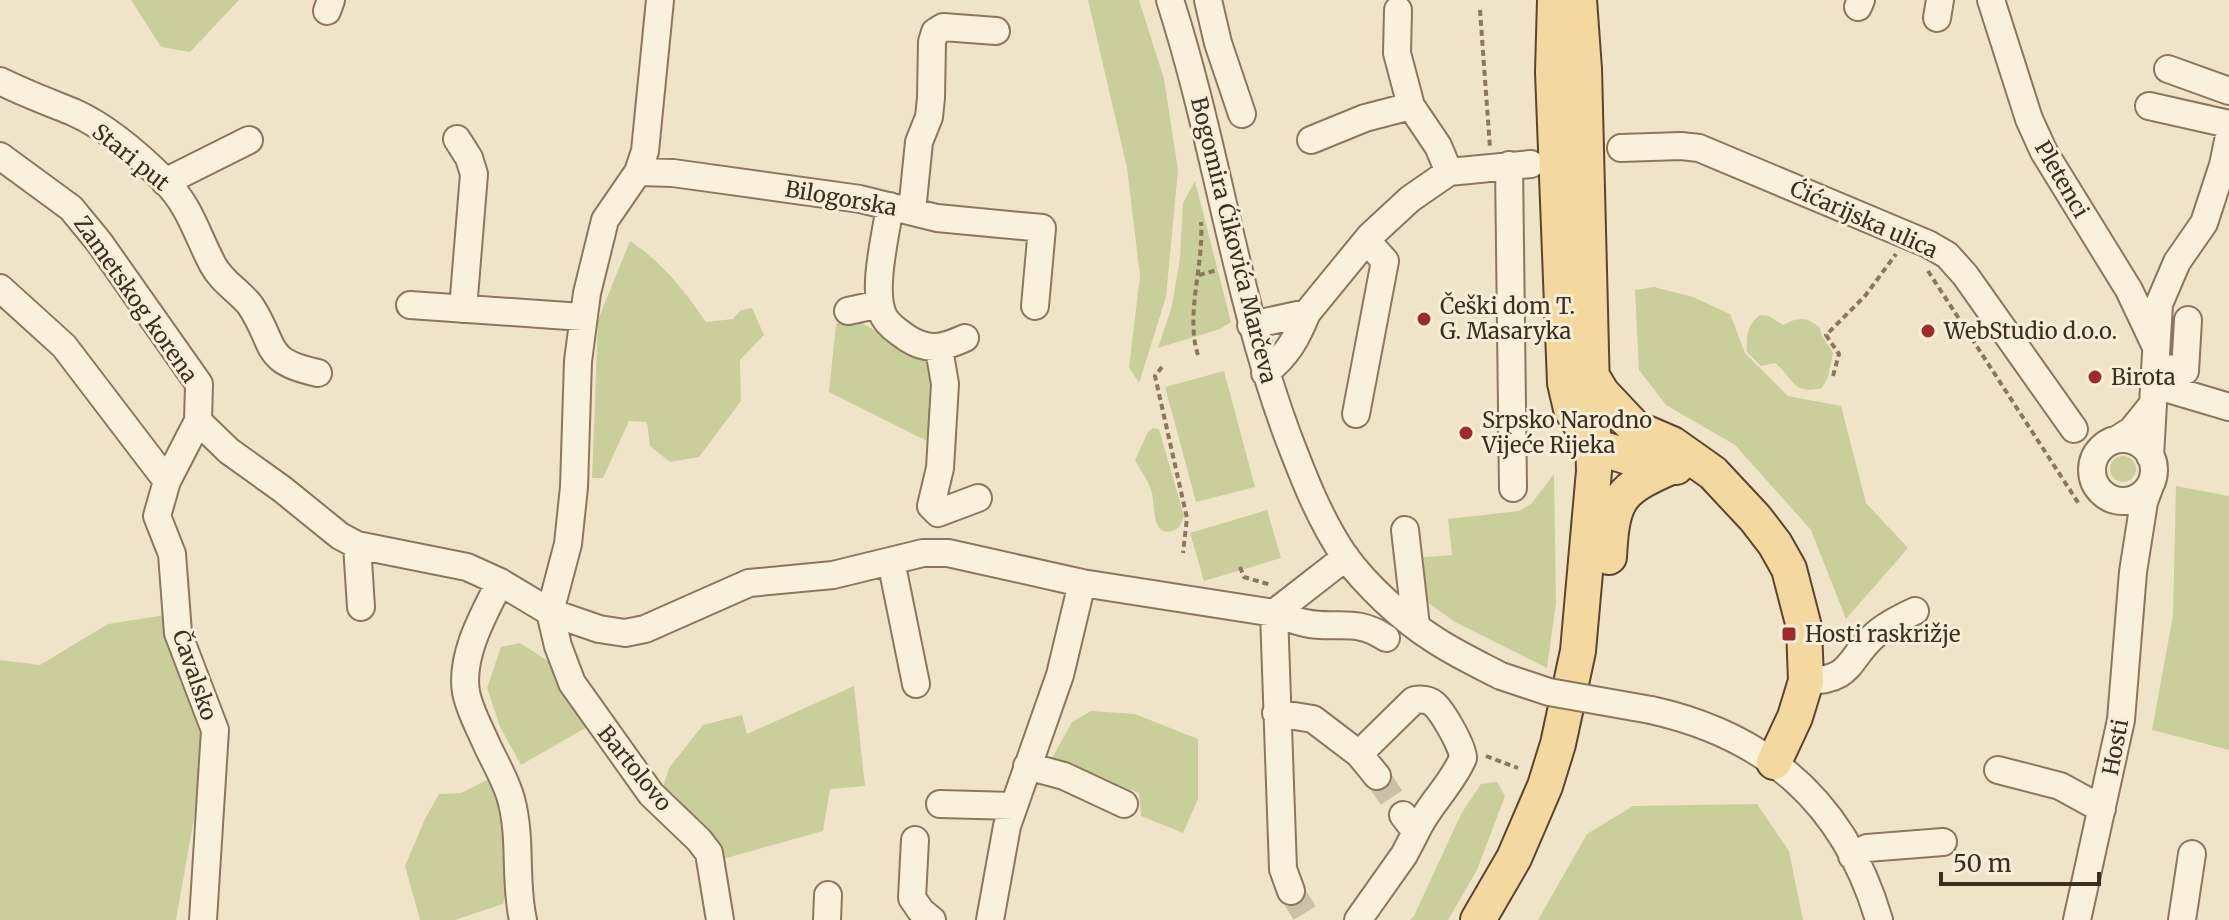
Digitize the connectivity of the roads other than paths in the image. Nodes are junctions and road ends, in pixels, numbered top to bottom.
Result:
1 (660, 0) edge
2 (1170, 0) edge
3 (1208, 0) edge
4 (1555, 0) edge
5 (1579, 0) edge
6 (1991, 0) edge
7 (1398, 10) dead end
8 (996, 31) dead end
9 (2168, 69) dead end
10 (0, 81) edge
11 (2229, 91) edge
12 (1411, 106) junction
13 (2149, 106) dead end
14 (1242, 114) dead end
15 (2229, 124) edge
16 (2229, 136) edge
17 (457, 139) dead end
18 (249, 140) dead end
19 (1311, 140) dead end
20 (1621, 148) dead end
21 (0, 156) edge
22 (638, 172) junction
23 (1449, 172) junction
24 (165, 182) junction
25 (901, 209) junction
26 (2218, 217) edge
27 (1367, 241) junction
28 (0, 288) edge
29 (880, 304) junction
30 (410, 305) dead end
31 (1035, 306) dead end
32 (463, 309) junction
33 (848, 311) dead end
34 (1307, 313) junction
35 (582, 317) junction
36 (2188, 320) dead end
37 (1251, 325) junction
38 (965, 338) dead end
39 (939, 349) junction
40 (318, 373) dead end
41 (1265, 373) junction
42 (1590, 373) junction
43 (2155, 376) junction
44 (2229, 407) edge
45 (1356, 414) dead end
46 (198, 421) junction
47 (1635, 428) junction
48 (2074, 429) junction
49 (2114, 440) junction
50 (1594, 446) junction
51 (2150, 456) junction
52 (1673, 466) junction
53 (2092, 473) junction
54 (167, 481) junction
55 (2151, 483) junction
56 (1513, 488) dead end
57 (2108, 497) junction
58 (978, 498) dead end
59 (1736, 499) junction
60 (1405, 530) dead end
61 (357, 545) junction
62 (1346, 557) junction
63 (891, 561) junction
64 (2133, 572) junction
65 (500, 582) junction
66 (1082, 583) junction
67 (361, 607) dead end
68 (1915, 611) dead end
69 (550, 612) junction
70 (1274, 613) junction
71 (1416, 626) junction
72 (1386, 638) dead end
73 (1578, 651) junction
74 (1806, 681) junction
75 (916, 684) dead end
76 (1276, 713) junction
77 (1359, 754) junction
78 (1774, 762) junction
79 (1027, 766) junction
80 (1998, 770) dead end
81 (1377, 776) tunnel mouth
82 (940, 804) dead end
83 (1124, 804) dead end
84 (1014, 806) junction
85 (2102, 809) junction
86 (915, 840) dead end
87 (1943, 842) dead end
88 (2192, 854) dead end
89 (1852, 856) junction
90 (1291, 891) tunnel mouth
91 (203, 920) edge
92 (523, 920) edge
93 (720, 920) edge
94 (932, 920) edge
95 (990, 920) edge
96 (1358, 920) edge
97 (1478, 920) edge
98 (1879, 920) edge
99 (2077, 920) edge
100 (2182, 920) edge

1 - 22 street
2 - 37 street, Bogomira Ćikovića Marčeva
3 - 14 street
4 - 50 main road
5 - 42 main road
6 - 43 street, Pletenci
7 - 12 street
8 - 25 street
9 - 11 street
10 - 24 street, Stari put
12 - 19 street
12 - 23 street
13 - 15 street
16 - 26 street, Pletenci
17 - 32 street
18 - 24 street
20 - 48 street, Ćićarijska ulica
21 - 46 street, Zametskog korena
22 - 25 street, Bilogorska
22 - 35 street
23 - 27 street
23 - 56 street
24 - 40 street, Stari put
25 - 29 street
25 - 31 street, Bilogorska
26 - 43 street, Pletenci
27 - 34 street
27 - 45 street
28 - 54 street
29 - 33 street
29 - 39 street
30 - 32 street
32 - 35 street
34 - 37 street
34 - 41 street
35 - 69 street
36 - 43 street
37 - 41 street, Bogomira Ćikovića Marčeva
38 - 39 street
39 - 58 street
41 - 62 street, Bogomira Ćikovića Marčeva
42 - 47 main road
42 - 50 main road
43 - 44 street
43 - 49 street
43 - 51 street, Pletenci
46 - 54 street, Čavalsko
46 - 61 street
47 - 50 main road
47 - 59 main road
48 - 49 street
48 - 53 street, Ćićarijska ulica
49 - 51 street
49 - 53 street
50 - 52 main road
50 - 73 main road
51 - 55 street
52 - 59 main road
52 - 73 main road
53 - 57 street
54 - 91 street, Čavalsko
55 - 57 street
55 - 64 street, Hosti
57 - 64 street, Hosti
59 - 74 main road
60 - 71 street
61 - 65 street
61 - 67 street
62 - 70 street
62 - 71 street, Bogomira Ćikovića Marčeva
63 - 66 street
63 - 69 street
63 - 75 street
64 - 85 street, Hosti
65 - 69 street
65 - 92 street
66 - 70 street
66 - 79 street
68 - 74 street
69 - 93 street, Bartolovo
70 - 72 street
70 - 76 street
71 - 78 street, Bogomira Ćikovića Marčeva, bridge
73 - 97 main road
74 - 78 main road
76 - 77 street
76 - 90 street
77 - 81 street
77 - 96 street
78 - 89 street
79 - 83 street
79 - 84 street
80 - 85 street
82 - 84 street
84 - 95 street
85 - 99 street, Hosti
86 - 94 street
87 - 89 street
88 - 100 street
89 - 98 street

